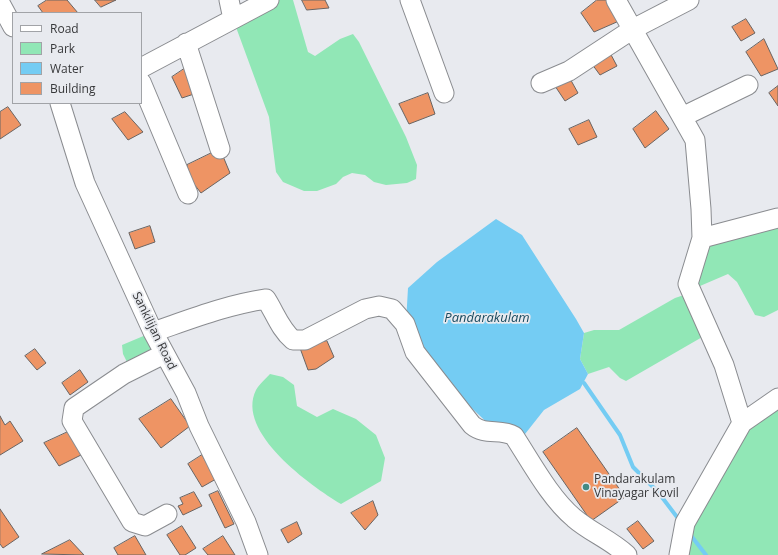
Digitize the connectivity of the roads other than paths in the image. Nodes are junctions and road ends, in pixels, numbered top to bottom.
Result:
1 (229, 0) edge
2 (269, 0) edge
3 (410, 0) edge
4 (616, 0) edge
5 (690, 0) edge
6 (0, 3) edge
7 (233, 18) junction
8 (12, 25) edge
9 (633, 29) junction
10 (186, 43) junction
11 (142, 67) edge
12 (541, 83) dead end
13 (142, 84) edge
14 (748, 85) dead end
15 (444, 93) dead end
16 (65, 105) edge
17 (682, 117) junction
18 (220, 150) dead end
19 (188, 194) dead end
20 (778, 218) edge
21 (702, 238) junction
22 (153, 332) junction
23 (164, 354) junction
24 (778, 398) edge
25 (742, 423) junction
26 (167, 514) dead end
27 (681, 554) edge
28 (258, 555) edge
29 (627, 555) edge

1 - 7 street
2 - 7 street
3 - 15 street
4 - 9 street
5 - 9 street
6 - 8 street
7 - 10 street
9 - 12 street
9 - 17 street
10 - 11 street
10 - 18 street
13 - 19 street
14 - 17 street
16 - 22 street, Sankilijan Road
17 - 21 street
20 - 21 street
21 - 25 street
22 - 23 street, Sankilijan Road
22 - 29 street
23 - 26 street
23 - 28 street, Sankilijan Road
24 - 25 street
25 - 27 street

